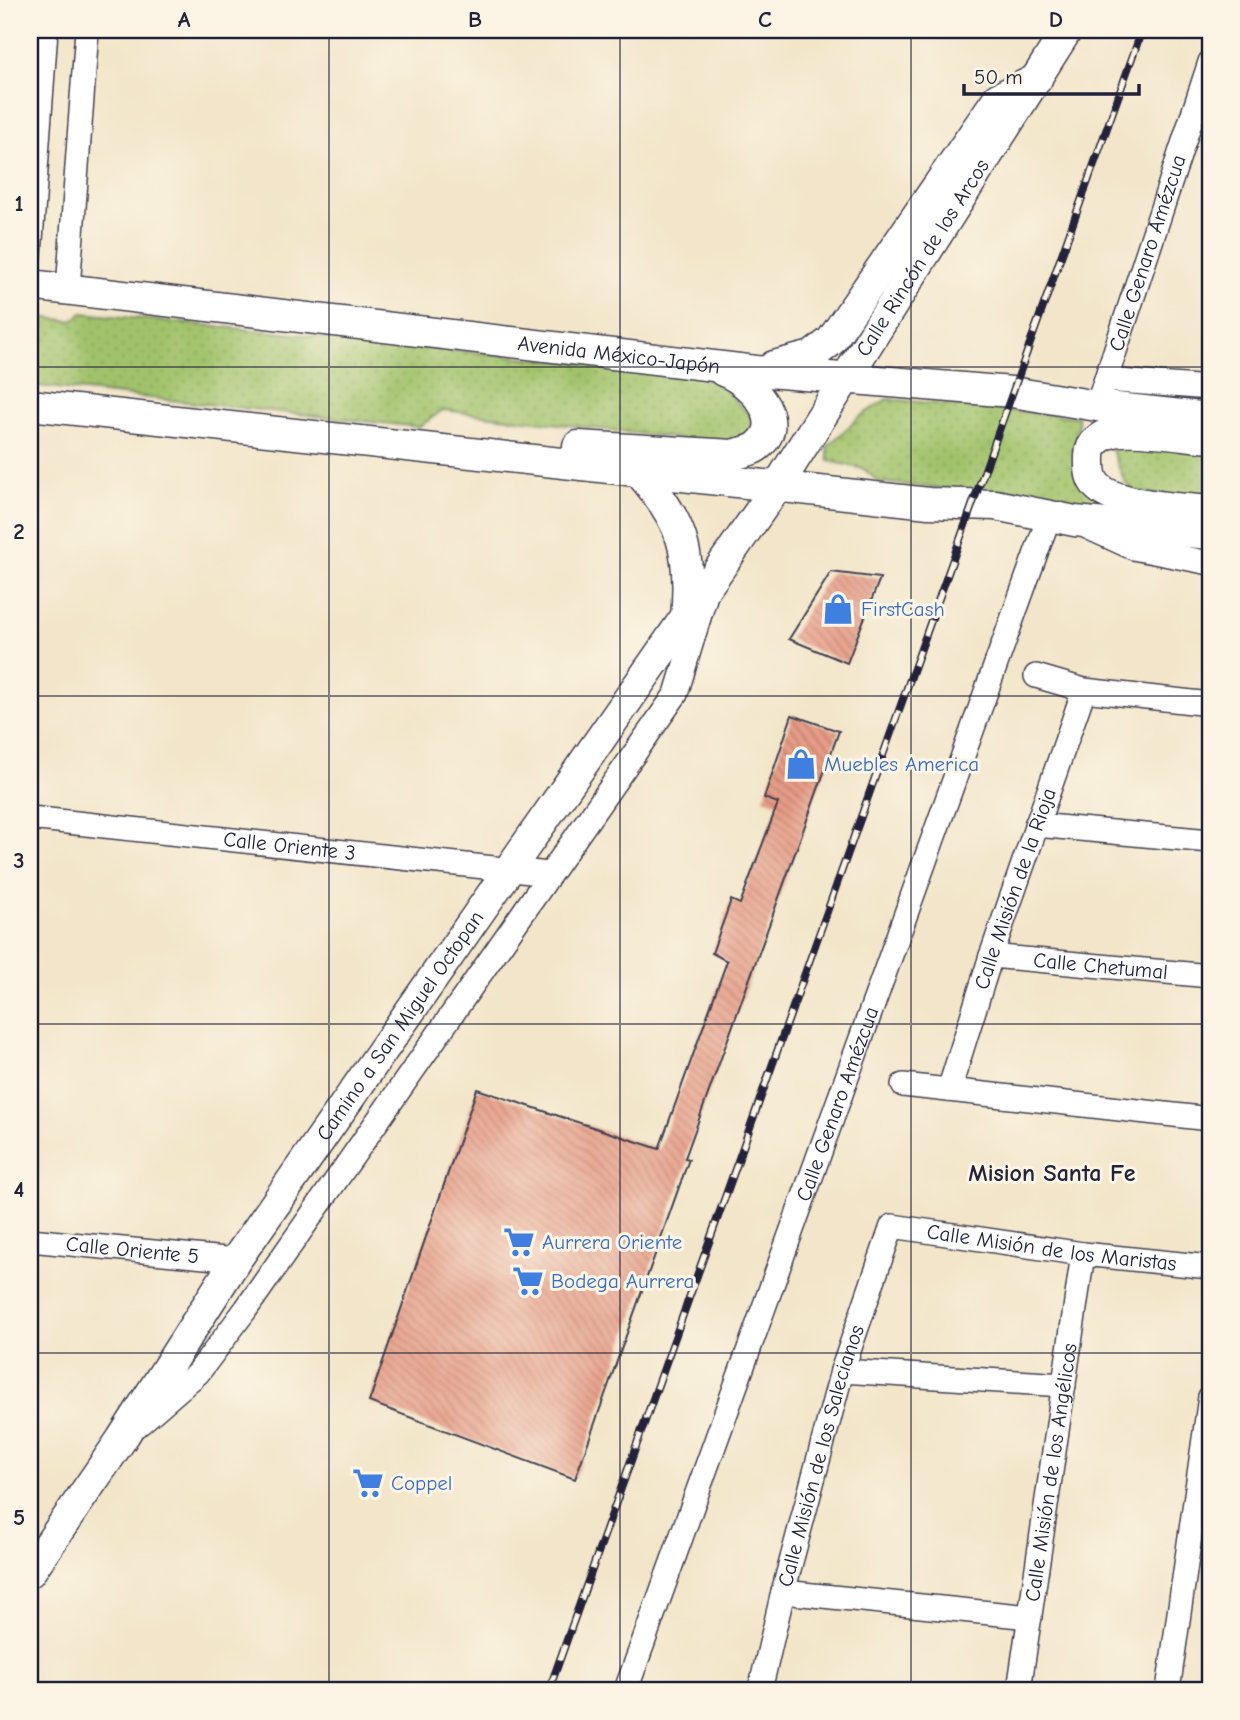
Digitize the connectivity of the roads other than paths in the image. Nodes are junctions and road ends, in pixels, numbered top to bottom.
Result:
1 (46, 30) edge
2 (87, 30) edge
3 (1067, 30) edge
4 (1210, 62) edge
5 (1037, 79) junction
6 (30, 254) edge
7 (30, 285) edge
8 (68, 289) junction
9 (703, 364) junction
10 (756, 371) junction
11 (844, 380) junction
12 (1210, 388) edge
13 (1101, 393) junction
14 (30, 405) edge
15 (1210, 418) edge
16 (1210, 438) edge
17 (428, 449) junction
18 (639, 472) junction
19 (778, 485) junction
20 (1210, 511) edge
21 (1062, 519) junction
22 (1210, 534) edge
23 (1210, 563) edge
24 (709, 587) junction
25 (686, 618) junction
26 (1036, 676) dead end
27 (1084, 690) junction
28 (1210, 704) edge
29 (30, 818) edge
30 (1036, 825) junction
31 (1210, 841) edge
32 (510, 870) junction
33 (549, 874) junction
34 (991, 956) junction
35 (1210, 976) edge
36 (903, 1085) dead end
37 (949, 1090) junction
38 (1210, 1119) edge
39 (282, 1196) junction
40 (311, 1220) junction
41 (892, 1226) joint
42 (30, 1240) edge
43 (1083, 1254) junction
44 (236, 1260) junction
45 (1209, 1261) edge
46 (842, 1371) junction
47 (1064, 1385) junction
48 (1210, 1397) edge
49 (121, 1440) junction
50 (30, 1572) edge
51 (783, 1592) junction
52 (1030, 1617) junction
53 (626, 1690) edge
54 (760, 1690) edge
55 (1019, 1690) edge
56 (1168, 1690) edge

1 - 6 street
2 - 8 street
3 - 5 main road, Calle Rincón de los Arcos
4 - 13 street, Calle Genaro Amézcua
5 - 10 main road
5 - 11 main road, Calle Rincón de los Arcos
7 - 8 main road, Avenida México-Japón
8 - 9 main road, Avenida México-Japón
9 - 10 main road, Avenida México-Japón
9 - 17 main road
10 - 11 main road, Avenida México-Japón
11 - 13 main road, Avenida México-Japón
11 - 19 main road, Calle Rincón de los Arcos
12 - 13 street
13 - 15 main road, Avenida México-Japón
14 - 17 main road
16 - 20 main road
17 - 18 main road
18 - 19 main road
18 - 25 main road
19 - 21 main road
19 - 24 main road, Camino a San Miguel Octopan
21 - 22 main road
21 - 23 street
21 - 53 street, Calle Genaro Amézcua
24 - 25 main road, Camino a San Miguel Octopan
24 - 33 street
25 - 32 main road, Camino a San Miguel Octopan
26 - 27 street
27 - 28 street
27 - 30 street, Calle Misión de la Rioja
29 - 32 street, Calle Oriente 3
30 - 31 street
30 - 34 street, Calle Misión de la Rioja
32 - 33 street, Calle Oriente 3
32 - 39 main road, Camino a San Miguel Octopan
33 - 40 street
34 - 35 street, Calle Chetumal
34 - 37 street, Calle Misión de la Rioja
36 - 37 street
37 - 38 street
39 - 40 street
39 - 44 main road, Camino a San Miguel Octopan
40 - 49 street
41 - 43 street, Calle Misión de los Maristas
41 - 46 street, Calle Misión de los Salecianos
42 - 44 street, Calle Oriente 5
43 - 45 street, Calle Misión de los Maristas
43 - 47 street, Calle Misión de los Angélicos
44 - 49 main road, Camino a San Miguel Octopan
46 - 47 street
46 - 51 street, Calle Misión de los Salecianos
47 - 52 street, Calle Misión de los Angélicos
48 - 56 street
49 - 50 main road, Camino a San Miguel Octopan
51 - 52 street
51 - 54 street, Calle Misión de los Salecianos
52 - 55 street, Calle Misión de los Angélicos

